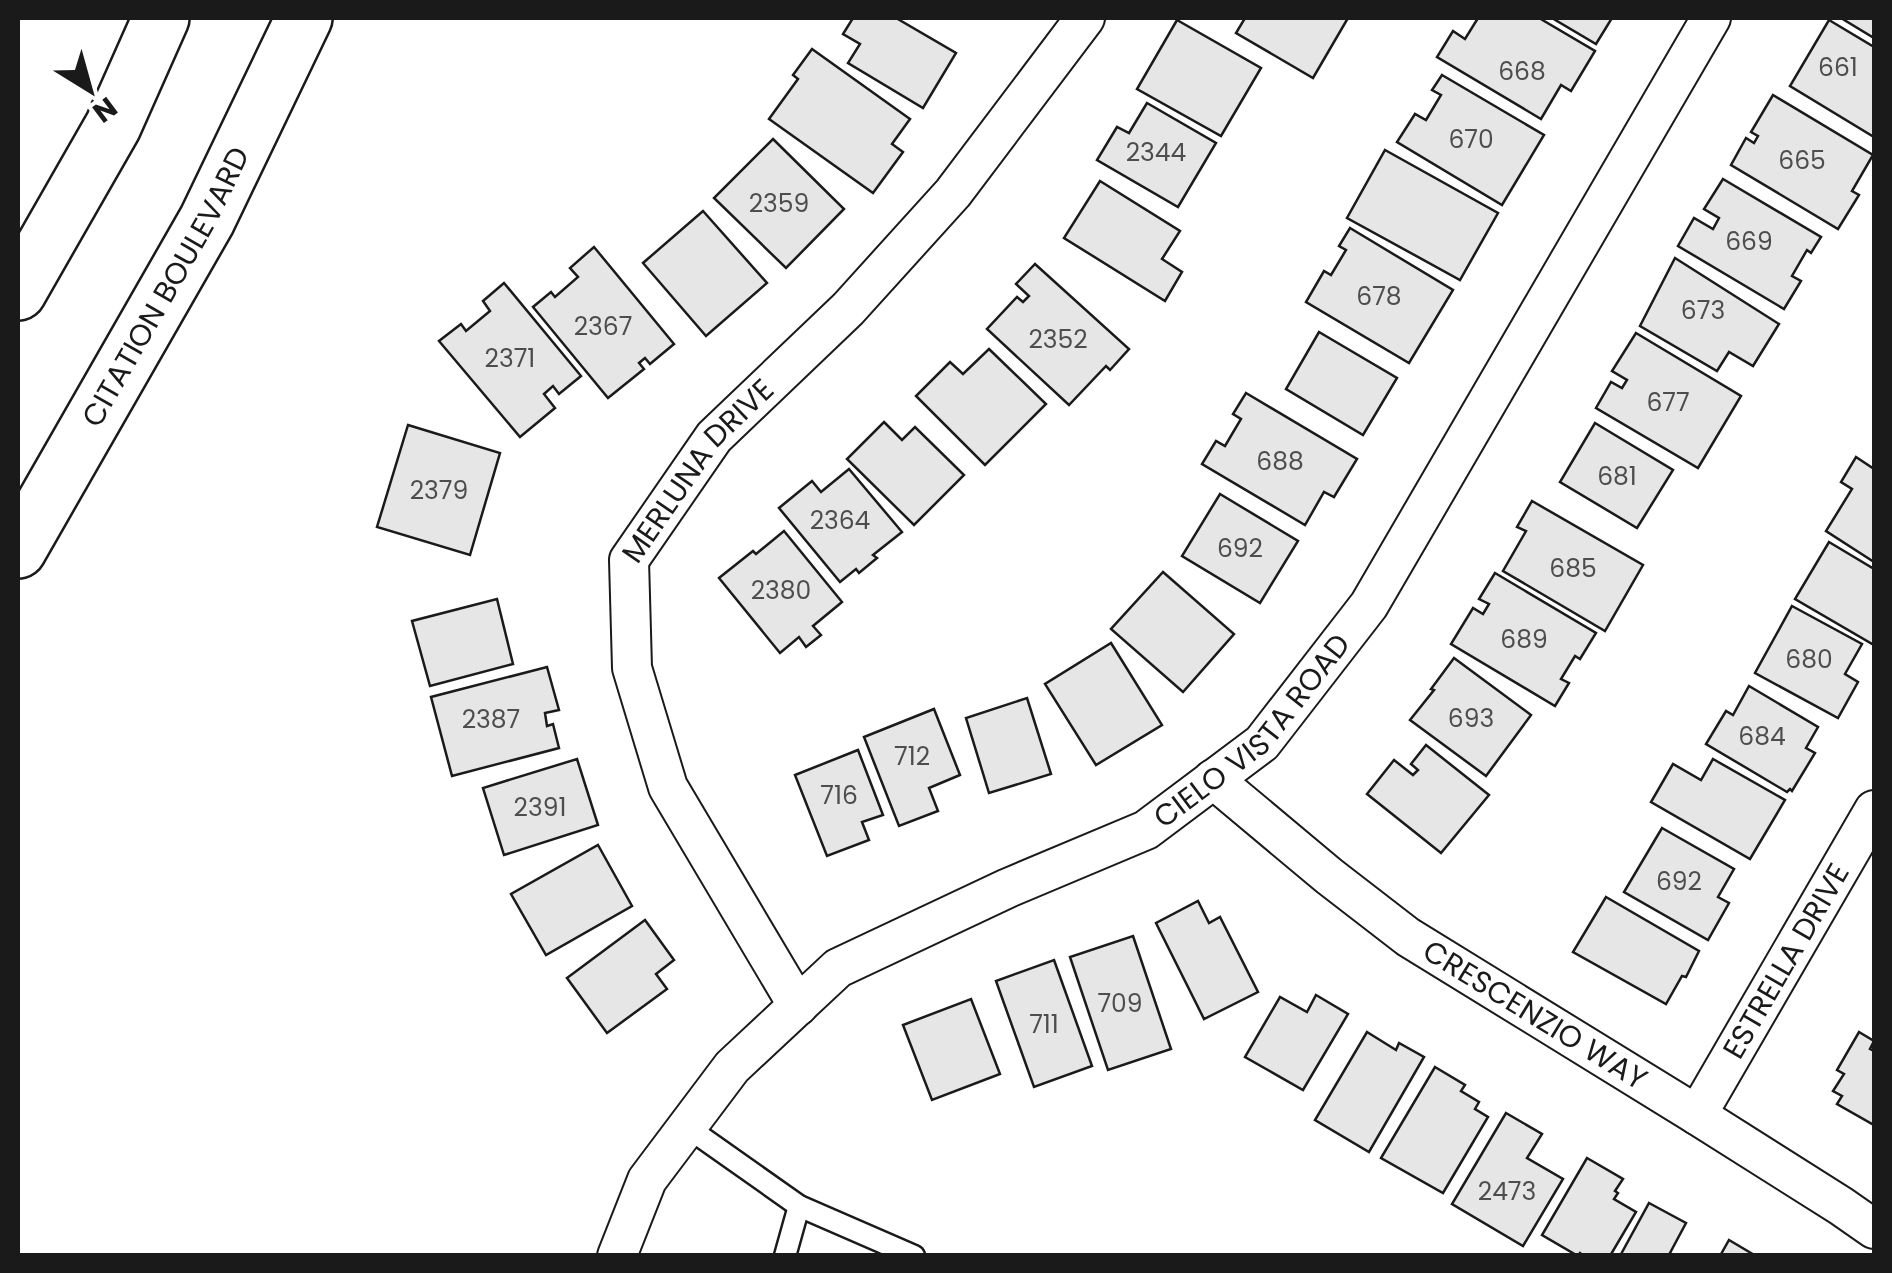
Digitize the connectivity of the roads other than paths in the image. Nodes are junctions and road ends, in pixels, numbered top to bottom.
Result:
1 (161, 18) edge
2 (304, 18) edge
3 (1085, 18) edge
4 (1711, 18) edge
5 (18, 292) edge
6 (18, 550) edge
7 (1214, 779) junction
8 (1874, 810) edge
9 (798, 1006) junction
10 (1697, 1115) junction
11 (687, 1126) junction
12 (799, 1206) junction
13 (1874, 1229) edge
14 (617, 1256) edge
15 (784, 1256) edge
16 (914, 1256) edge

1 - 5 main road
2 - 6 main road, CITATION BOULEVARD
3 - 9 street, MERLUNA DRIVE
4 - 7 street, CIELO VISTA ROAD
7 - 9 street, CIELO VISTA ROAD
7 - 10 street, CRESCENZIO WAY
8 - 10 street, ESTRELLA DRIVE
9 - 11 street, CIELO VISTA ROAD
10 - 13 street, CRESCENZIO WAY
11 - 12 lane
11 - 14 street, CIELO VISTA ROAD
12 - 15 lane
12 - 16 lane

